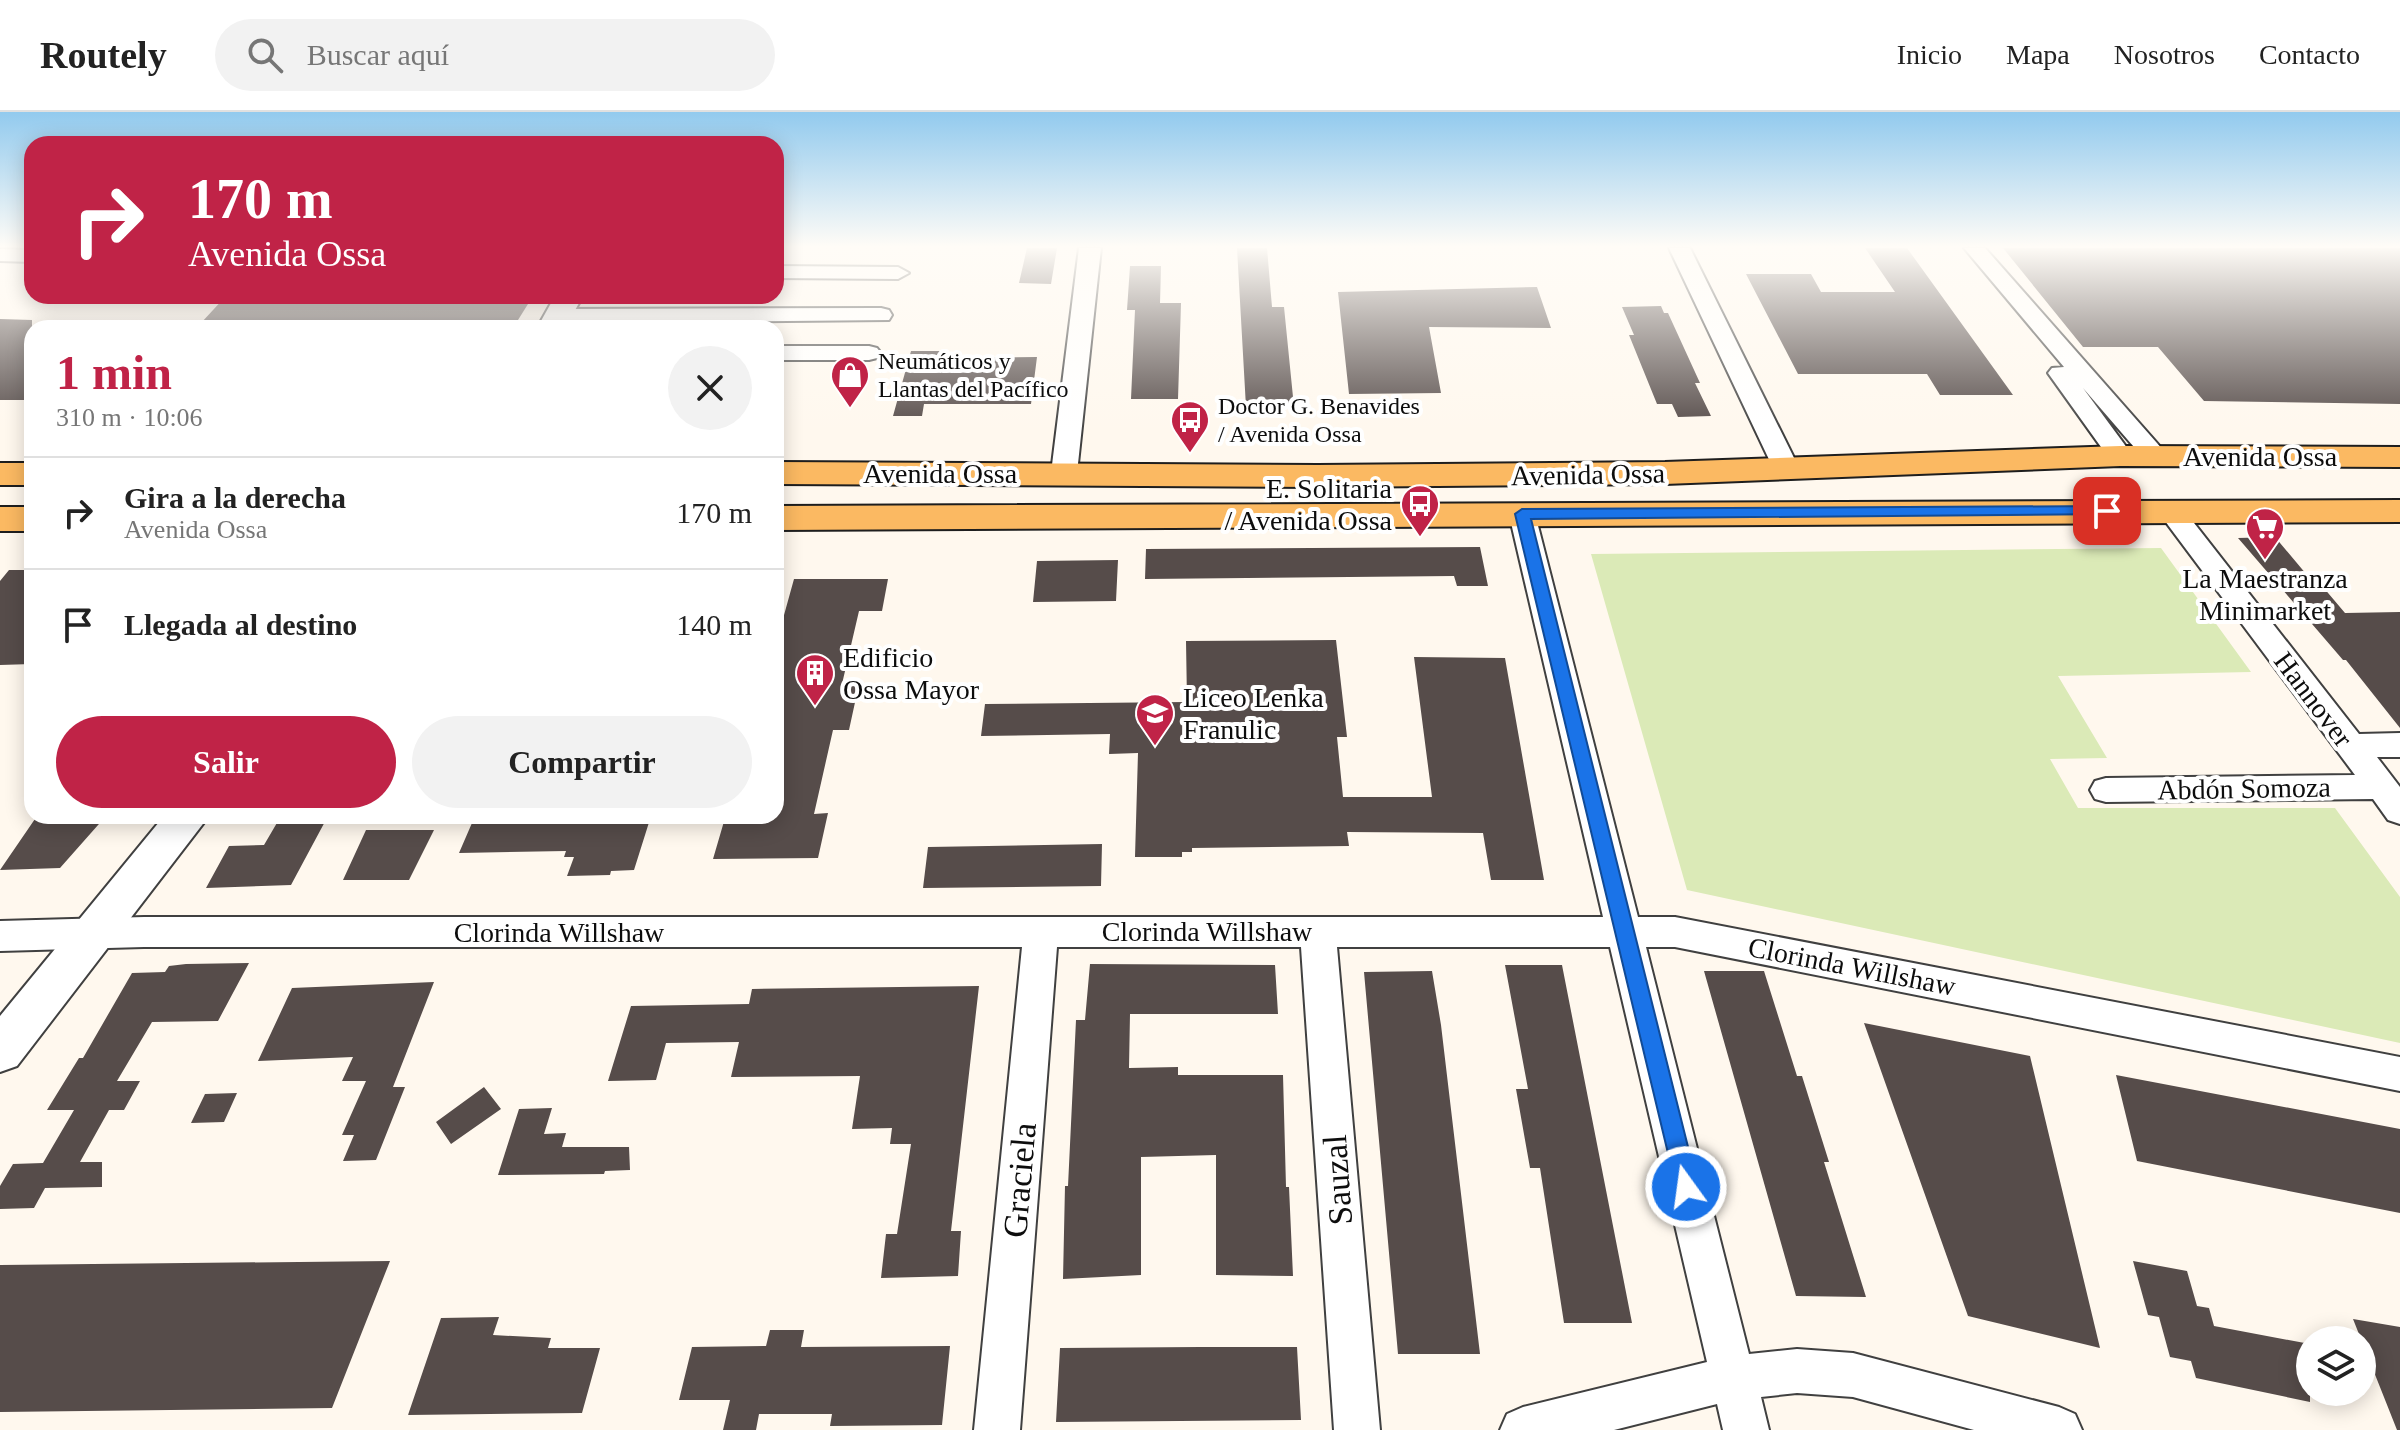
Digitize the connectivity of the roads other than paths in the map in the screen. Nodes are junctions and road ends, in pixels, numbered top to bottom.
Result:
1 (1083, 310) edge
2 (1709, 310) edge
3 (2021, 310) edge
4 (2025, 310) edge
5 (559, 313) edge
6 (881, 315) dead end
7 (784, 353) edge
8 (869, 353) dead end
9 (2138, 456) junction
10 (2305, 457) junction
11 (2400, 457) edge
12 (1787, 470) junction
13 (784, 473) edge
14 (1064, 473) junction
15 (0, 474) edge
16 (24, 474) edge
17 (2107, 511) junction
18 (2171, 511) junction
19 (2294, 511) junction
20 (2400, 511) edge
21 (1522, 514) junction
22 (784, 518) edge
23 (0, 519) edge
24 (24, 519) edge
25 (2400, 745) edge
26 (2350, 746) junction
27 (2106, 790) dead end
28 (2391, 799) edge
29 (182, 824) edge
30 (1623, 930) junction
31 (1041, 931) junction
32 (1318, 931) junction
33 (95, 933) junction
34 (0, 936) edge
35 (0, 1051) edge
36 (2400, 1074) edge
37 (1732, 1378) junction
38 (997, 1430) edge
39 (1357, 1430) edge
40 (1523, 1430) edge
41 (1746, 1430) edge
42 (2059, 1430) edge

1 - 14 street
2 - 12 street
3 - 9 street
4 - 9 street
5 - 6 street
7 - 8 street
9 - 10 main road, Avenida Ossa
9 - 12 main road, Avenida Ossa
9 - 17 main road
10 - 11 main road, Avenida Ossa
10 - 19 main road
12 - 14 main road, Avenida Ossa
13 - 14 main road, Avenida Ossa
15 - 16 main road
17 - 18 main road, Avenida Ossa
17 - 21 main road, Avenida Ossa
18 - 19 main road, Avenida Ossa
18 - 26 street, Hannover
19 - 20 main road, Avenida Ossa
21 - 22 main road, Avenida Ossa
21 - 30 street
23 - 24 main road
25 - 26 street
26 - 28 street, Hannover
27 - 28 street, Abdón Somoza
29 - 33 street
30 - 32 street, Clorinda Willshaw
30 - 36 street, Clorinda Willshaw
30 - 37 street
31 - 32 street, Clorinda Willshaw
31 - 33 street, Clorinda Willshaw
31 - 38 street, Graciela
32 - 39 street, Sauzal
33 - 34 street, Clorinda Willshaw
33 - 35 street
37 - 40 street
37 - 41 street
37 - 42 street

